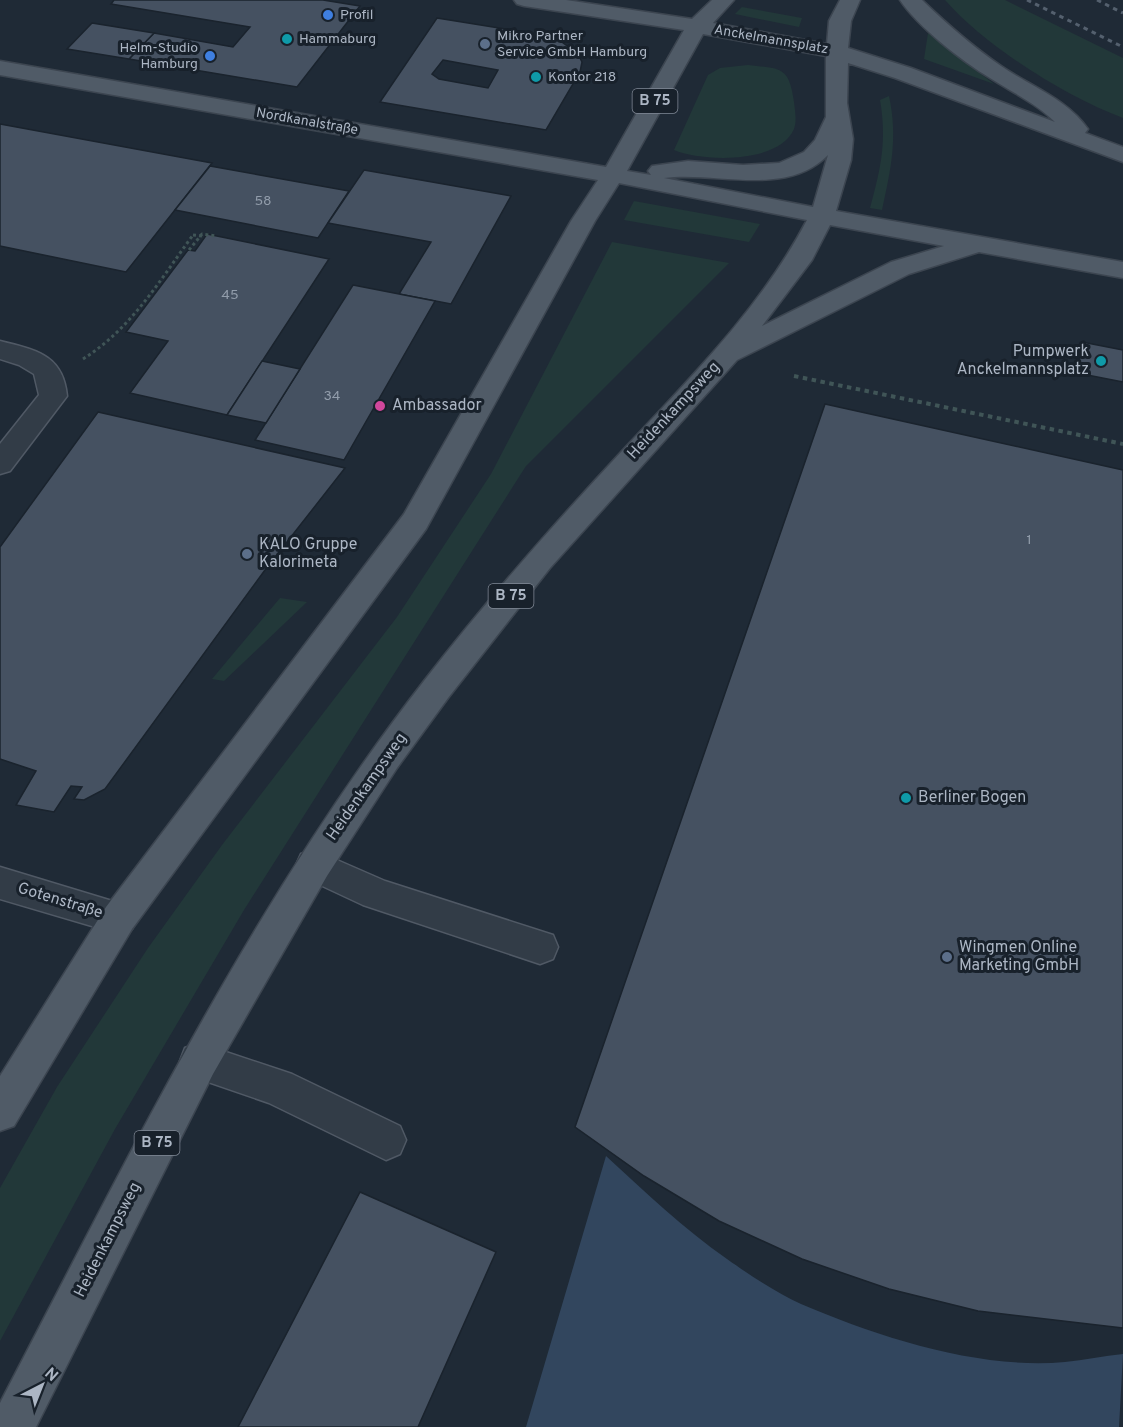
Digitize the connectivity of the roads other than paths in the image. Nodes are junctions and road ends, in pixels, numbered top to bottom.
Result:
1 (524, 0) edge
2 (724, 0) edge
3 (850, 0) edge
4 (910, 0) edge
5 (697, 26) junction
6 (837, 52) junction
7 (0, 68) edge
8 (837, 118) junction
9 (1093, 144) junction
10 (1123, 155) edge
11 (614, 175) junction
12 (822, 216) junction
13 (982, 245) junction
14 (1123, 270) edge
15 (0, 350) edge
16 (725, 356) junction
17 (0, 464) edge
18 (314, 865) junction
19 (0, 883) edge
20 (119, 918) junction
21 (540, 947) dead end
22 (199, 1061) junction
23 (0, 1112) edge
24 (386, 1140) dead end
25 (12, 1427) edge

1 - 5 main road
2 - 5 main road, B 75
3 - 6 main road, B 75
4 - 9 main road
5 - 6 main road, Anckelmannsplatz
5 - 11 main road, Anckelmannsplatz / B 75
6 - 8 main road, Anckelmannsplatz / B 75
6 - 9 main road, Anckelmannsplatz
7 - 11 main road, Nordkanalstraße
8 - 11 main road, Anckelmannsplatz
8 - 12 main road, Anckelmannsplatz / B 75
9 - 10 main road, Anckelmannsplatz
11 - 12 main road
11 - 20 main road, B 75
12 - 13 main road
12 - 16 main road, Heidenkampsweg / B 75
13 - 14 main road
13 - 16 main road
15 - 17 street
16 - 18 main road, Heidenkampsweg / B 75
18 - 21 street
18 - 22 main road, Heidenkampsweg / B 75
19 - 20 street, Gotenstraße
20 - 23 main road, B 75
22 - 24 street
22 - 25 main road, Heidenkampsweg / B 75

